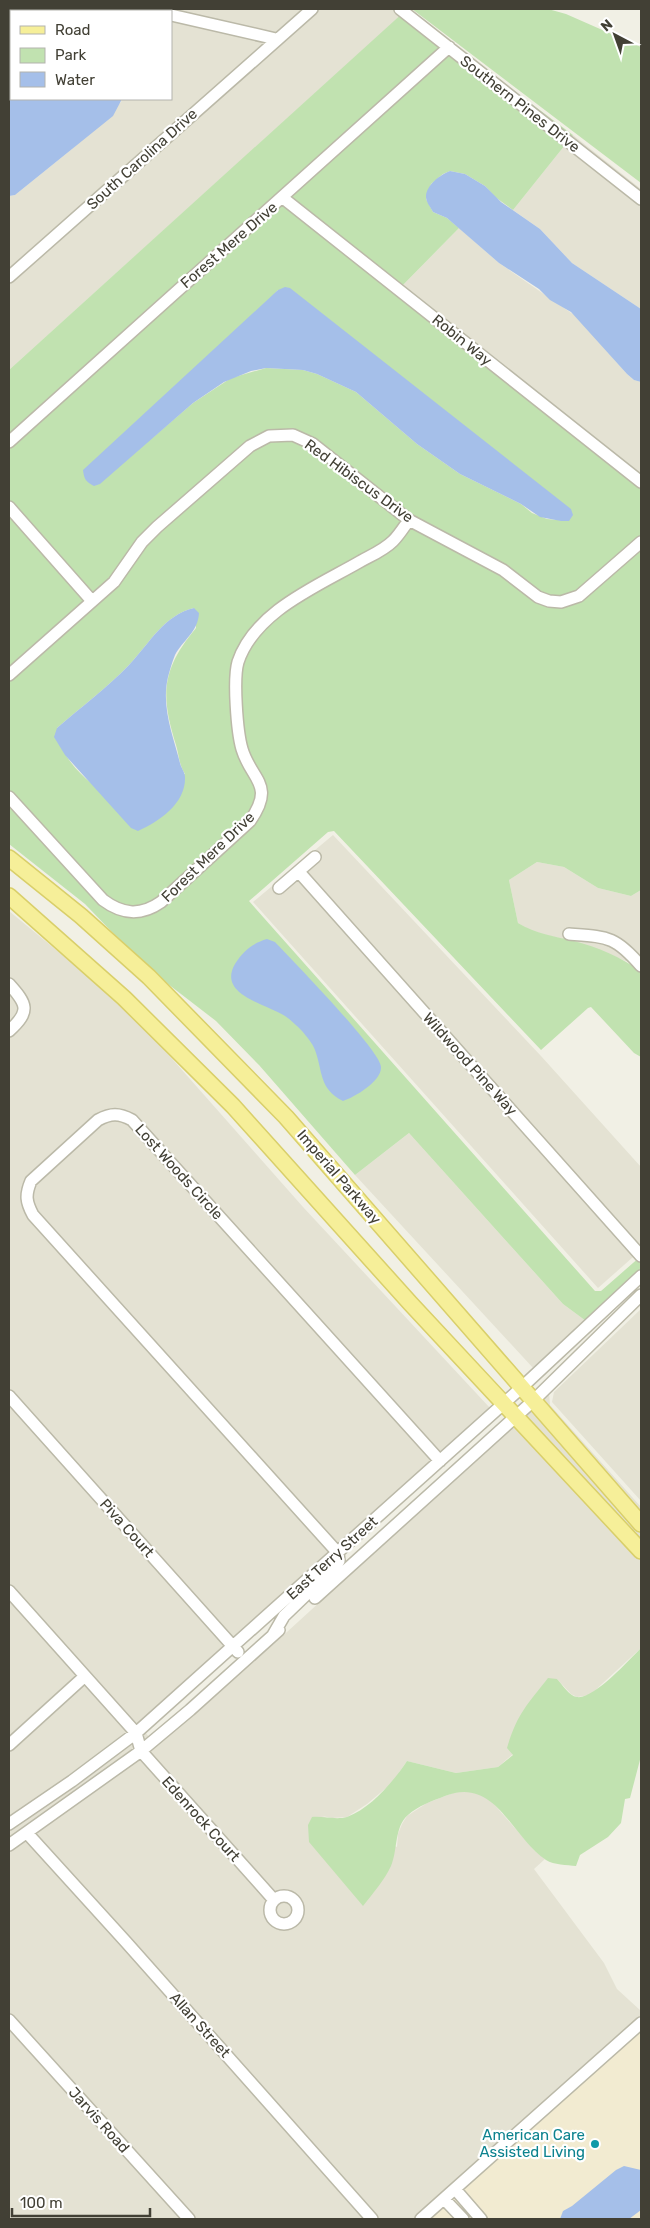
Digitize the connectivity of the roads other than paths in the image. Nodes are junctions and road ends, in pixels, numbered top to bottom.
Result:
1 (312, 9) edge
2 (400, 9) edge
3 (172, 15) edge
4 (276, 39) junction
5 (449, 48) junction
6 (283, 198) junction
7 (641, 199) edge
8 (9, 277) edge
9 (9, 442) edge
10 (641, 482) edge
11 (9, 507) edge
12 (409, 520) junction
13 (641, 542) edge
14 (92, 601) junction
15 (9, 675) edge
16 (9, 796) edge
17 (315, 857) dead end
18 (9, 858) edge
19 (299, 872) junction
20 (279, 888) dead end
21 (9, 896) edge
22 (569, 934) dead end
23 (641, 966) edge
24 (9, 984) edge
25 (9, 1031) edge
26 (641, 1256) edge
27 (641, 1276) edge
28 (641, 1295) edge
29 (521, 1388) junction
30 (9, 1396) edge
31 (533, 1402) junction
32 (504, 1403) junction
33 (516, 1416) junction
34 (440, 1461) junction
35 (641, 1524) edge
36 (641, 1551) edge
37 (338, 1553) junction
38 (11, 1598) edge
39 (273, 1635) junction
40 (234, 1647) junction
41 (246, 1660) junction
42 (85, 1676) junction
43 (136, 1733) junction
44 (9, 1745) edge
45 (141, 1751) junction
46 (9, 1824) edge
47 (26, 1833) junction
48 (9, 1845) edge
49 (274, 1900) dead end
50 (9, 2020) edge
51 (641, 2023) edge
52 (455, 2189) junction
53 (444, 2199) junction
54 (189, 2219) edge
55 (372, 2219) edge
56 (421, 2219) edge
57 (463, 2219) edge
58 (481, 2219) edge

1 - 4 street
2 - 5 street, Southern Pines Drive
3 - 4 street
4 - 8 street, South Carolina Drive
5 - 6 street, Forest Mere Drive
5 - 7 street, Southern Pines Drive
6 - 9 street, Forest Mere Drive
6 - 10 street, Robin Way
11 - 14 street
12 - 13 street, Red Hibiscus Drive
12 - 14 street, Red Hibiscus Drive
12 - 16 street, Forest Mere Drive
14 - 15 street, Red Hibiscus Drive
17 - 19 street
18 - 29 main road, Imperial Parkway
19 - 20 street
19 - 26 street, Wildwood Pine Way
21 - 32 main road, Imperial Parkway
22 - 23 street
24 - 25 street
27 - 29 street, East Terry Street
28 - 31 street
29 - 31 main road, Imperial Parkway
29 - 32 street, East Terry Street
30 - 40 street, Piva Court
31 - 33 street
31 - 35 main road, Imperial Parkway
32 - 33 main road, Imperial Parkway
32 - 34 street, East Terry Street
33 - 36 main road, Imperial Parkway
33 - 39 street
34 - 37 street, East Terry Street
34 - 37 street, Lost Woods Circle
37 - 39 street
37 - 40 street, East Terry Street
38 - 42 street
39 - 41 street
40 - 41 street, Piva Court
40 - 43 street, East Terry Street
41 - 45 street
42 - 43 street
42 - 44 street
43 - 45 street, Edenrock Court
43 - 46 street, East Terry Street
45 - 47 street
45 - 49 street, Edenrock Court
47 - 48 street
47 - 55 street, Allan Street
50 - 54 street, Jarvis Road
51 - 52 street
52 - 53 street
52 - 58 street
53 - 56 street
53 - 57 street

